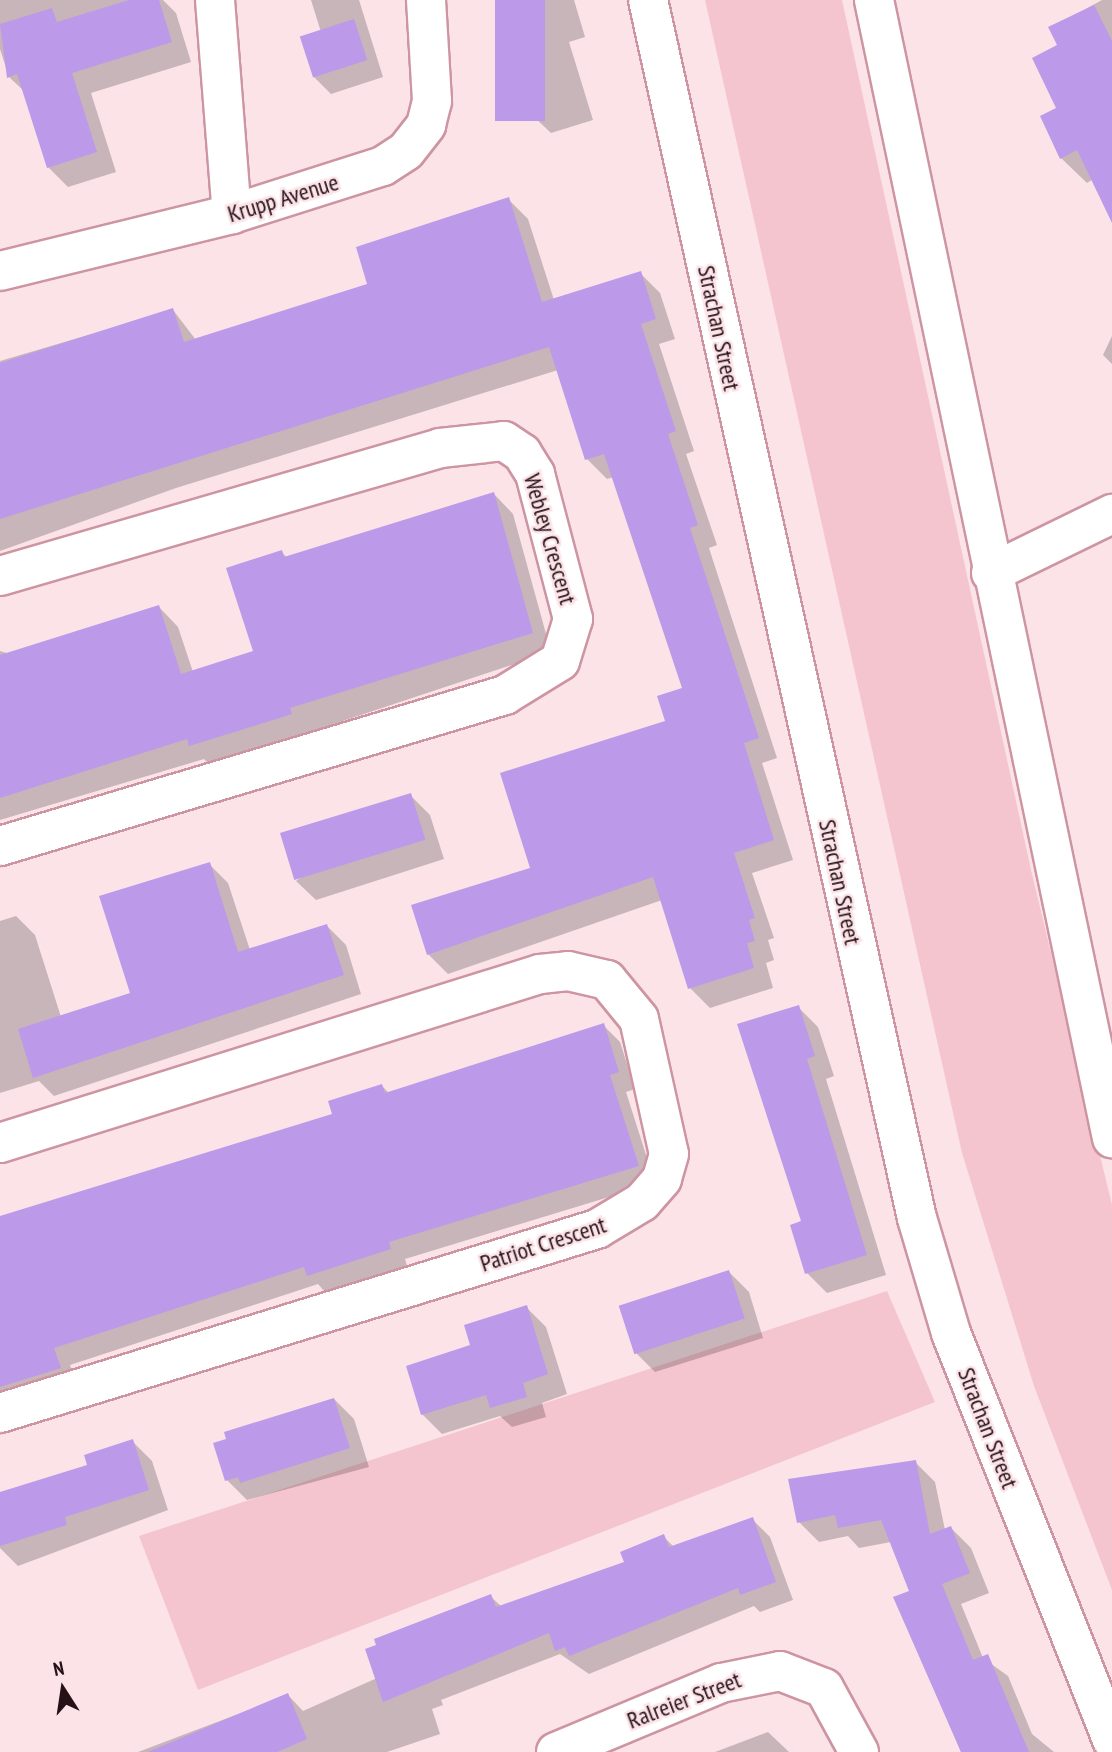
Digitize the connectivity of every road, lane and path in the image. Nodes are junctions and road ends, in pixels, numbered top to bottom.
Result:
1 (215, 0) edge
2 (426, 0) edge
3 (648, 0) edge
4 (880, 3) edge
5 (232, 214) junction
6 (0, 271) edge
7 (1112, 514) edge
8 (990, 573) junction
9 (0, 576) edge
10 (0, 846) edge
11 (1112, 1138) edge
12 (0, 1143) edge
13 (0, 1413) edge
14 (1112, 1740) edge
15 (556, 1752) edge
16 (859, 1752) edge

1 - 5 street
2 - 5 street, Krupp Avenue
3 - 14 street, Strachan Street
4 - 8 street
5 - 6 street, Krupp Avenue
7 - 8 street
8 - 11 street
9 - 10 street, Webley Crescent
12 - 13 street, Patriot Crescent
15 - 16 street, Ralreier Street

